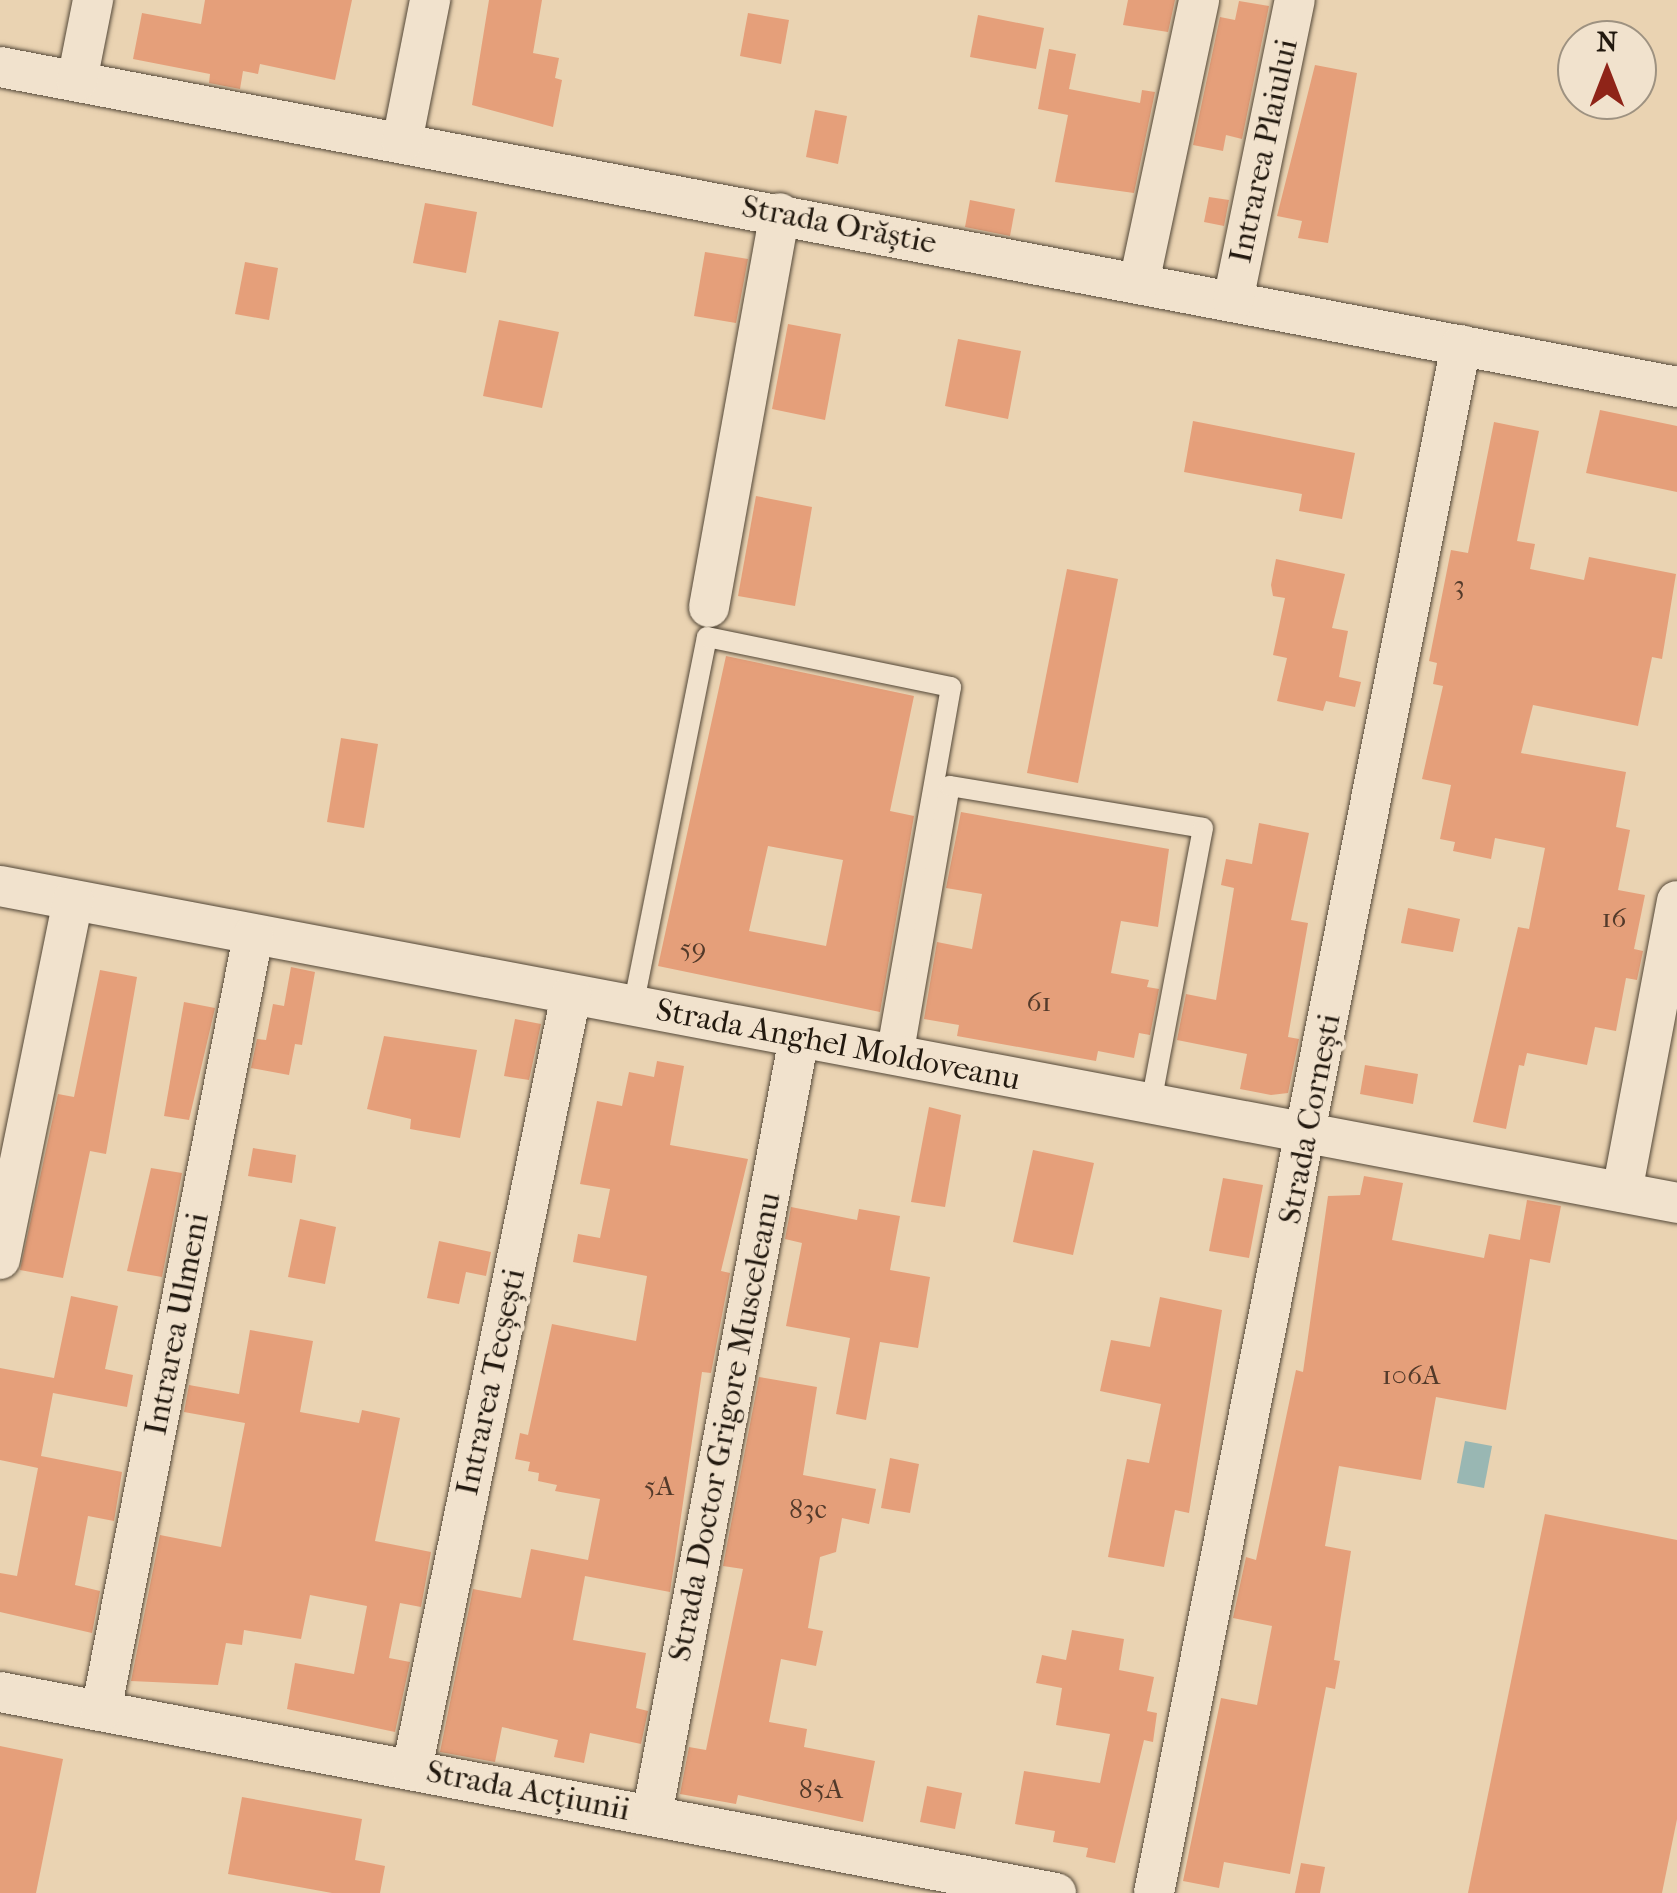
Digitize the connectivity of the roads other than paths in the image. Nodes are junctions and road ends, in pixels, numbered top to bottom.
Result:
1 (93, 0) edge
2 (430, 0) edge
3 (1199, 0) edge
4 (1295, 0) edge
5 (0, 66) edge
6 (77, 81) junction
7 (402, 142) junction
8 (780, 213) junction
9 (1139, 283) junction
10 (1233, 301) junction
11 (1461, 345) junction
12 (1677, 387) edge
13 (709, 607) dead end
14 (0, 886) edge
15 (72, 900) junction
16 (1677, 901) edge
17 (252, 936) junction
18 (571, 995) junction
19 (633, 1006) junction
20 (800, 1038) junction
21 (894, 1056) junction
22 (1151, 1104) junction
23 (1308, 1134) junction
24 (1622, 1192) junction
25 (1677, 1202) edge
26 (0, 1259) edge
27 (0, 1692) edge
28 (101, 1711) junction
29 (412, 1769) junction
30 (652, 1815) junction
31 (1056, 1893) edge
32 (1154, 1893) edge

1 - 6 street
2 - 7 street
3 - 9 street
4 - 10 street, Intrarea Plaiului
5 - 6 street, Strada Orăștie
6 - 7 street, Strada Orăștie
7 - 8 street, Strada Orăștie
8 - 9 street, Strada Orăștie
8 - 13 street
9 - 10 street, Strada Orăștie
10 - 11 street, Strada Orăștie
11 - 12 street, Strada Orăștie
11 - 23 street, Strada Cornești
14 - 15 street, Strada Anghel Moldoveanu
15 - 17 street, Strada Anghel Moldoveanu
15 - 26 street
16 - 24 street
17 - 18 street, Strada Anghel Moldoveanu
17 - 28 street, Intrarea Ulmeni
18 - 19 street, Strada Anghel Moldoveanu
18 - 29 street, Intrarea Tecșești
19 - 20 street, Strada Anghel Moldoveanu
19 - 21 lane
20 - 21 street, Strada Anghel Moldoveanu
20 - 30 street, Strada Doctor Grigore Musceleanu
21 - 22 street, Strada Anghel Moldoveanu
21 - 22 lane
22 - 23 street, Strada Anghel Moldoveanu
23 - 24 street, Strada Anghel Moldoveanu
23 - 32 street, Strada Cornești
24 - 25 street, Strada Anghel Moldoveanu
27 - 28 street, Strada Acțiunii
28 - 29 street, Strada Acțiunii
29 - 30 street, Strada Acțiunii
30 - 31 street, Strada Acțiunii

